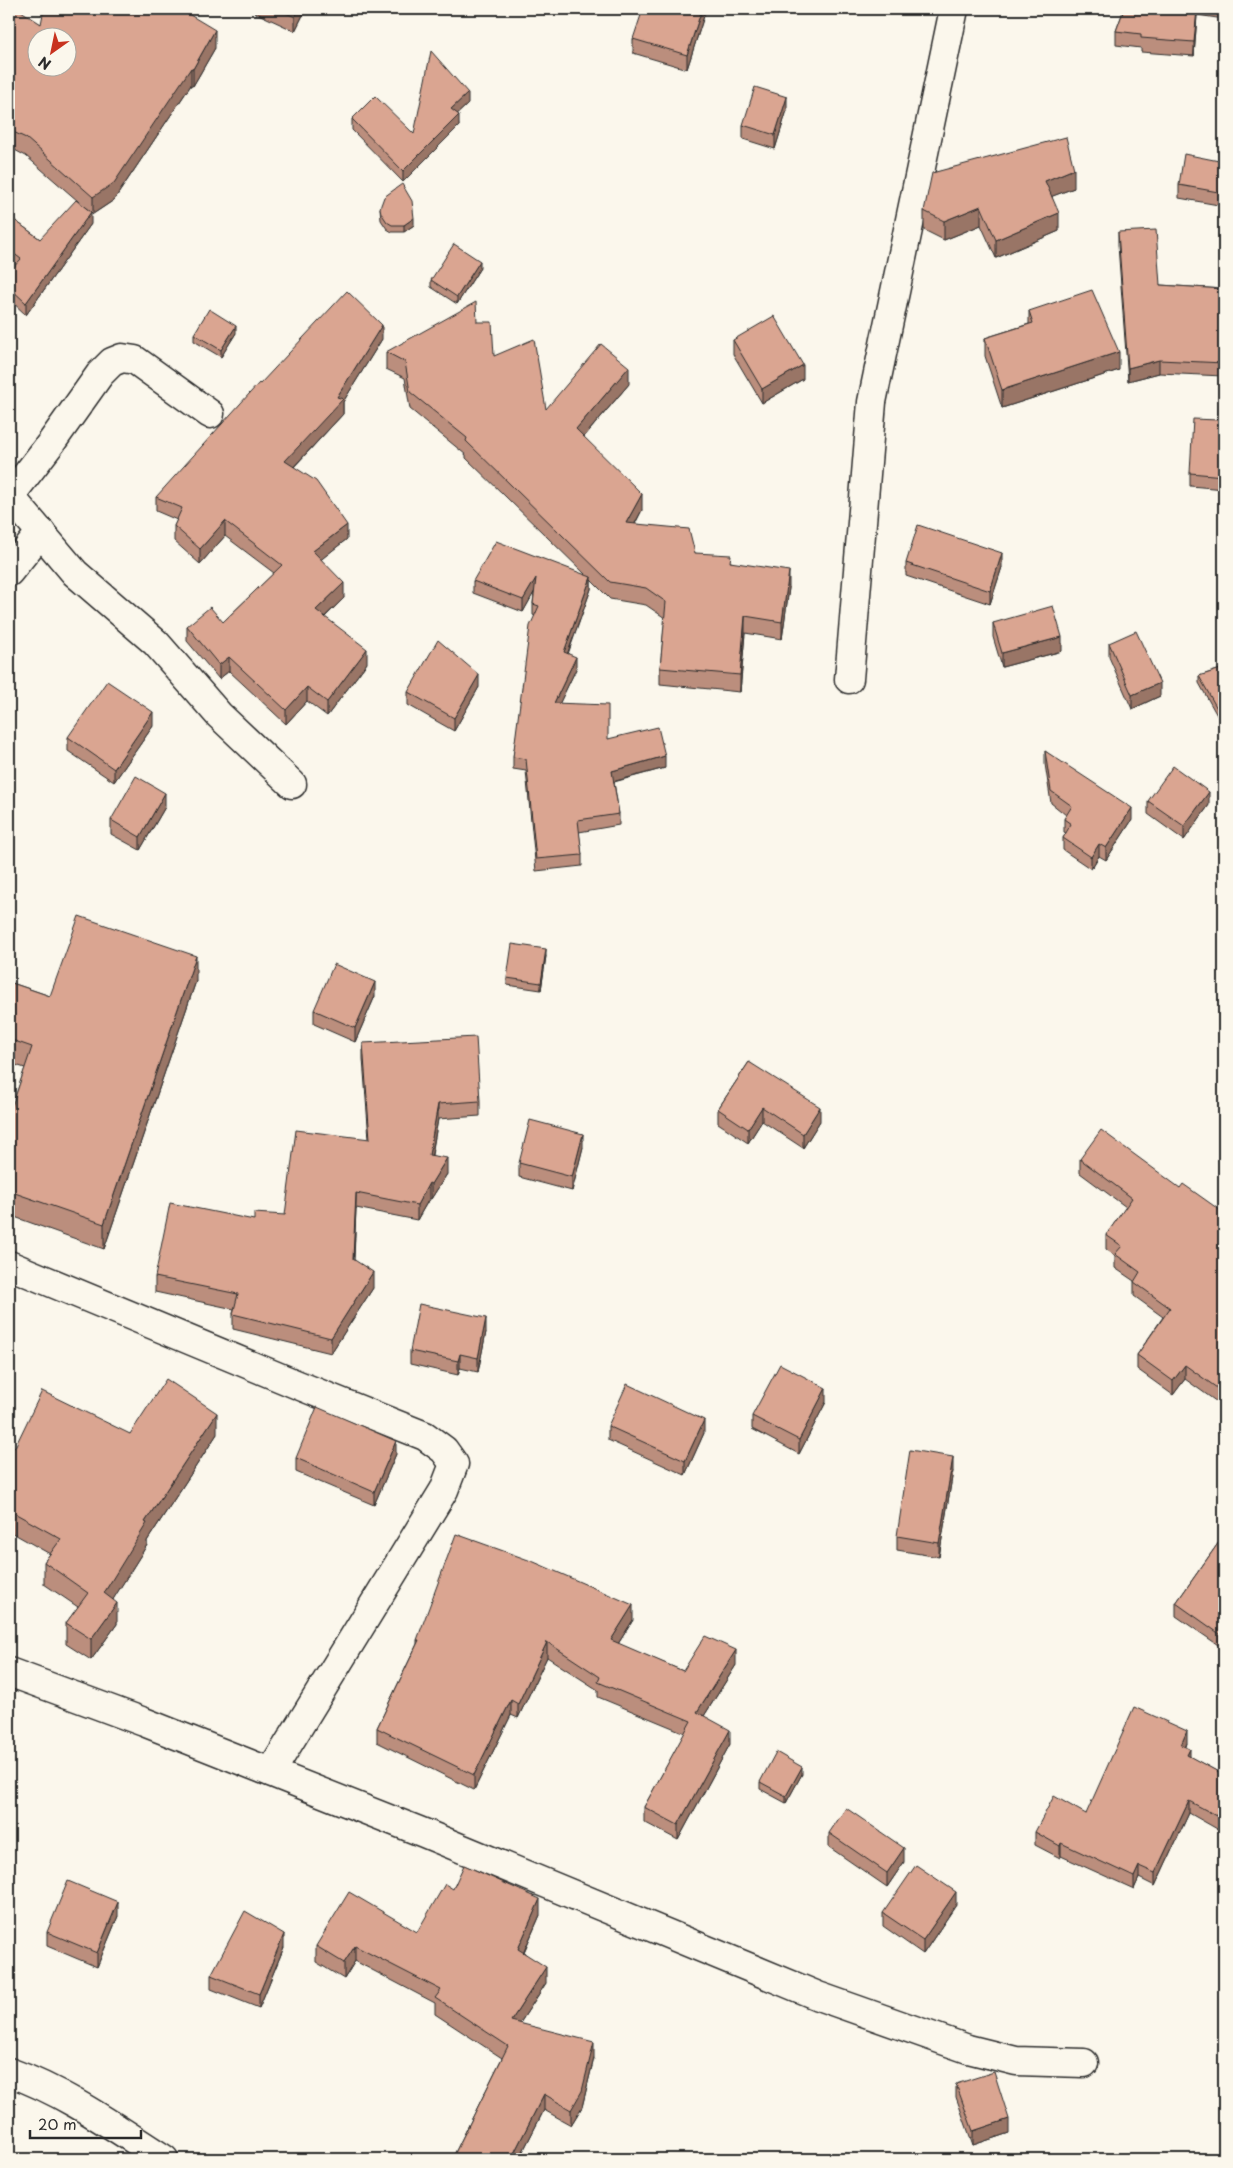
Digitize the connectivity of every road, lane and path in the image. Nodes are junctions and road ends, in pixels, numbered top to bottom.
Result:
1 (954, 9) edge
2 (210, 414) dead end
3 (9, 495) edge
4 (41, 532) junction
5 (9, 572) edge
6 (850, 679) dead end
7 (292, 784) dead end
8 (9, 1265) edge
9 (9, 1672) edge
10 (271, 1772) junction
11 (1084, 2063) dead end
12 (9, 2072) edge
13 (164, 2159) edge

1 - 6 street
2 - 3 street
3 - 4 street
4 - 5 street
4 - 7 street
8 - 10 street
9 - 10 street
10 - 11 street
12 - 13 street

